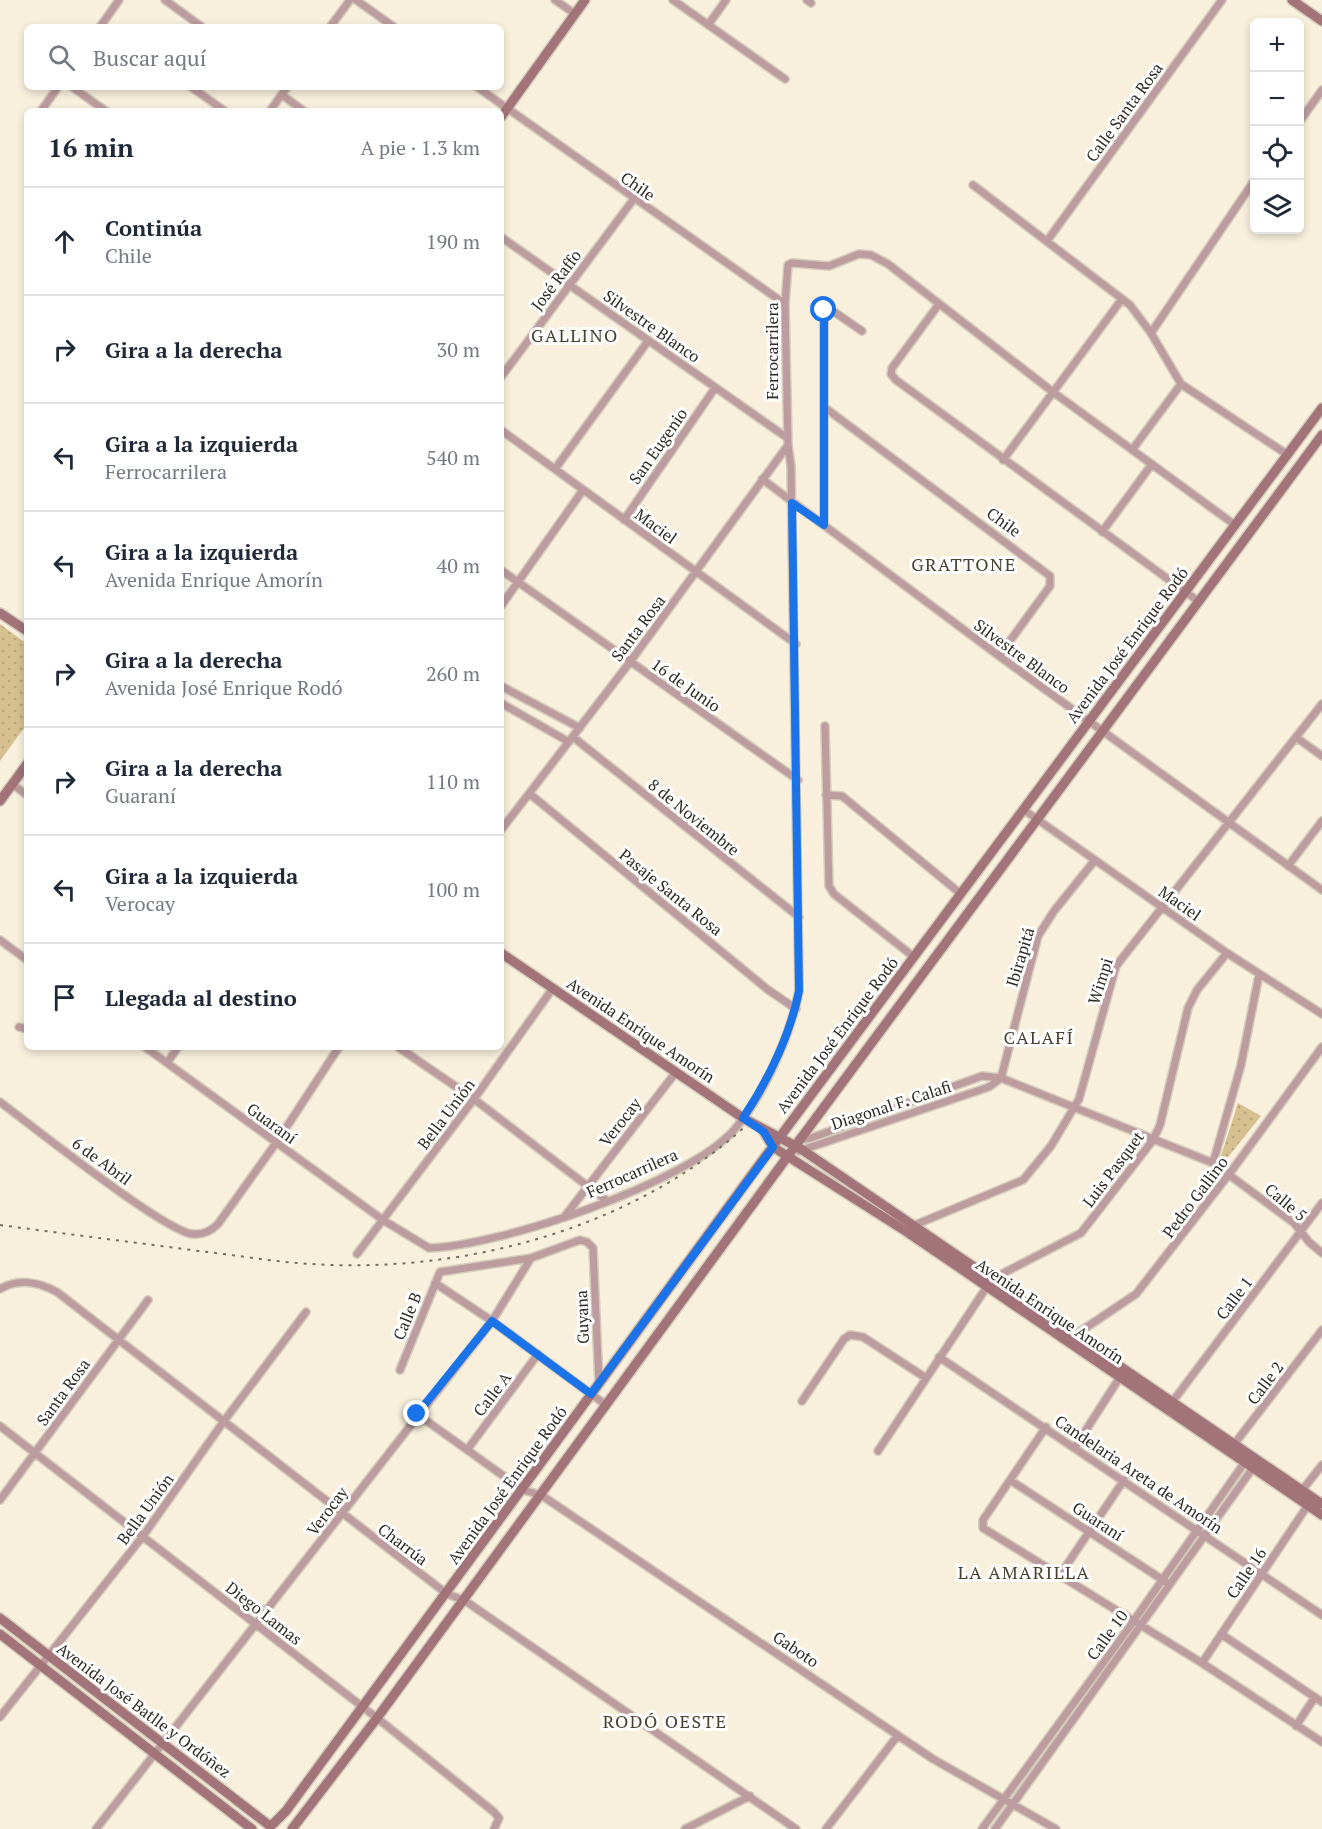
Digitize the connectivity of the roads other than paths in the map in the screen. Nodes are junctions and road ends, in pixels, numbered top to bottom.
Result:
1 (119, 0) edge
2 (165, 0) edge
3 (350, 0) edge
4 (356, 0) edge
5 (555, 0) edge
6 (585, 0) edge
7 (673, 0) edge
8 (726, 0) edge
9 (1222, 0) edge
10 (1292, 0) edge
11 (575, 14) junction
12 (1322, 21) edge
13 (103, 24) edge
14 (198, 24) edge
15 (332, 24) edge
16 (390, 24) edge
17 (708, 25) junction
18 (785, 79) dead end
19 (56, 90) edge
20 (76, 90) edge
21 (195, 90) edge
22 (284, 90) edge
23 (286, 90) edge
24 (480, 90) edge
25 (1322, 90) edge
26 (43, 108) edge
27 (102, 108) edge
28 (221, 108) edge
29 (272, 108) edge
30 (301, 108) edge
31 (500, 108) edge
32 (504, 112) edge
33 (1304, 114) edge
34 (973, 185) dead end
35 (1250, 187) edge
36 (633, 200) junction
37 (504, 239) edge
38 (1047, 241) junction
39 (570, 285) junction
40 (1122, 299) junction
41 (939, 303) junction
42 (784, 304) junction
43 (862, 331) dead end
44 (1151, 333) junction
45 (648, 341) junction
46 (504, 373) edge
47 (1182, 384) junction
48 (715, 388) junction
49 (1053, 392) junction
50 (824, 407) junction
51 (1322, 408) edge
52 (504, 432) edge
53 (1322, 435) edge
54 (787, 441) junction
55 (1132, 450) junction
56 (1288, 455) junction
57 (1003, 460) junction
58 (1152, 465) junction
59 (555, 469) junction
60 (762, 479) junction
61 (1268, 481) junction
62 (1282, 489) junction
63 (583, 490) junction
64 (792, 503) junction
65 (624, 520) junction
66 (824, 525) junction
67 (1235, 525) junction
68 (1102, 532) junction
69 (504, 572) edge
70 (697, 572) junction
71 (518, 583) junction
72 (1185, 592) junction
73 (1198, 601) junction
74 (504, 602) edge
75 (0, 613) edge
76 (24, 629) edge
77 (796, 644) junction
78 (999, 657) junction
79 (630, 662) junction
80 (504, 688) edge
81 (1322, 704) edge
82 (504, 705) edge
83 (1089, 722) junction
84 (825, 726) dead end
85 (580, 728) junction
86 (1103, 731) junction
87 (1297, 738) junction
88 (571, 740) junction
89 (1322, 756) edge
90 (24, 768) edge
91 (798, 780) junction
92 (12, 784) junction
93 (24, 793) edge
94 (530, 794) junction
95 (826, 795) junction
96 (0, 801) edge
97 (1024, 810) junction
98 (1038, 820) junction
99 (1322, 821) edge
100 (1229, 824) junction
101 (504, 826) edge
102 (1095, 860) junction
103 (1288, 866) junction
104 (1322, 890) edge
105 (961, 894) junction
106 (1162, 908) junction
107 (799, 917) junction
108 (0, 940) edge
109 (1227, 953) junction
110 (504, 955) edge
111 (914, 957) junction
112 (24, 958) edge
113 (1259, 975) junction
114 (553, 988) junction
115 (796, 1009) junction
116 (1322, 1014) edge
117 (19, 1027) dead end
118 (24, 1028) edge
119 (1322, 1047) edge
120 (149, 1050) edge
121 (176, 1050) edge
122 (337, 1050) edge
123 (402, 1050) edge
124 (167, 1063) junction
125 (676, 1072) junction
126 (1001, 1078) junction
127 (474, 1099) junction
128 (0, 1102) edge
129 (1075, 1108) junction
130 (743, 1118) junction
131 (764, 1132) junction
132 (1154, 1140) junction
133 (793, 1142) junction
134 (276, 1143) junction
135 (773, 1147) junction
136 (789, 1156) junction
137 (1214, 1163) junction
138 (1230, 1173) junction
139 (587, 1187) junction
140 (607, 1201) junction
141 (1322, 1203) edge
142 (564, 1218) junction
143 (383, 1220) junction
144 (910, 1228) junction
145 (1301, 1231) junction
146 (1322, 1253) edge
147 (357, 1254) dead end
148 (531, 1258) junction
149 (435, 1283) junction
150 (989, 1283) junction
151 (0, 1289) edge
152 (147, 1300) dead end
153 (306, 1312) dead end
154 (492, 1321) junction
155 (1322, 1330) edge
156 (1071, 1338) junction
157 (117, 1341) junction
158 (538, 1354) junction
159 (939, 1357) junction
160 (400, 1370) dead end
161 (1123, 1373) junction
162 (926, 1378) junction
163 (598, 1384) junction
164 (591, 1394) junction
165 (802, 1401) dead end
166 (606, 1405) junction
167 (1169, 1405) junction
168 (417, 1414) junction
169 (224, 1421) junction
170 (0, 1426) edge
171 (1046, 1427) junction
172 (1075, 1447) junction
173 (1232, 1448) junction
174 (467, 1450) junction
175 (878, 1451) dead end
176 (35, 1453) junction
177 (1251, 1461) junction
178 (1322, 1465) edge
179 (1010, 1480) junction
180 (1124, 1480) junction
181 (523, 1490) junction
182 (1300, 1494) junction
183 (542, 1495) junction
184 (0, 1500) edge
185 (1315, 1502) edge
186 (342, 1514) junction
187 (1322, 1515) edge
188 (1197, 1530) junction
189 (1089, 1531) junction
190 (143, 1536) junction
191 (1206, 1536) junction
192 (1262, 1574) junction
193 (1060, 1575) junction
194 (1162, 1580) junction
195 (1171, 1585) junction
196 (447, 1594) junction
197 (464, 1600) junction
198 (1322, 1615) edge
199 (0, 1618) edge
200 (1134, 1621) junction
201 (257, 1624) junction
202 (1142, 1626) junction
203 (0, 1634) edge
204 (1221, 1634) junction
205 (49, 1657) junction
206 (1202, 1664) junction
207 (41, 1666) junction
208 (1315, 1697) junction
209 (1322, 1702) edge
210 (363, 1708) junction
211 (0, 1717) edge
212 (377, 1718) junction
213 (1296, 1726) junction
214 (898, 1735) junction
215 (162, 1742) junction
216 (1322, 1743) edge
217 (154, 1753) junction
218 (750, 1796) junction
219 (1004, 1799) junction
220 (1013, 1803) junction
221 (269, 1827) edge
222 (96, 1829) edge
223 (252, 1829) edge
224 (282, 1829) edge
225 (292, 1829) edge
226 (494, 1829) edge
227 (685, 1829) edge
228 (796, 1829) edge
229 (826, 1829) edge
230 (982, 1829) edge
231 (995, 1829) edge
232 (1056, 1829) edge

1 - 13 street
2 - 14 street
3 - 15 street
4 - 16 street
5 - 11 street
6 - 11 street
7 - 17 street
8 - 17 street
9 - 38 street, Calle Santa Rosa
10 - 12 street
11 - 32 street
17 - 18 street
19 - 26 street
20 - 27 street
21 - 28 street
22 - 29 street
23 - 30 street
24 - 31 street, Chile
25 - 33 street
32 - 36 street, Chile
34 - 38 street
35 - 44 street
36 - 39 street, José Raffo
36 - 42 street, Chile
37 - 39 street, Silvestre Blanco
38 - 40 street
39 - 45 street, Silvestre Blanco
39 - 46 street, José Raffo
40 - 44 street
40 - 49 street
41 - 42 street, Ferrocarrilera
41 - 49 street
41 - 57 street
42 - 54 street, Ferrocarrilera
43 - 50 street
44 - 47 street
45 - 48 street, Silvestre Blanco
45 - 59 street
47 - 55 street
47 - 56 street
48 - 54 street, Silvestre Blanco
48 - 65 street, San Eugenio
49 - 55 street
49 - 57 street
50 - 66 street
50 - 78 street, Chile
51 - 56 street, Avenida José Enrique Rodó
52 - 59 street, Maciel
53 - 62 street, Avenida José Enrique Rodó
54 - 60 street, Santa Rosa
54 - 64 street, Ferrocarrilera
55 - 58 street
56 - 61 street, Avenida José Enrique Rodó
57 - 68 street
58 - 67 street
58 - 68 street
59 - 63 street, Maciel
60 - 64 street, Silvestre Blanco
60 - 70 street, Santa Rosa
61 - 62 street
61 - 67 street, Avenida José Enrique Rodó
62 - 73 street, Avenida José Enrique Rodó
63 - 65 street, Maciel
63 - 71 street
64 - 66 street, Silvestre Blanco
64 - 77 street, Ferrocarrilera
65 - 70 street, Maciel
66 - 78 street, Silvestre Blanco
67 - 72 street, Avenida José Enrique Rodó
68 - 72 street
69 - 71 street, 16 de Junio
70 - 77 street, Maciel
70 - 79 street, Santa Rosa
71 - 74 street
71 - 79 street, 16 de Junio
72 - 73 street
72 - 83 street, Avenida José Enrique Rodó
73 - 86 street, Avenida José Enrique Rodó
75 - 76 street
77 - 91 street, Ferrocarrilera
78 - 83 street, Silvestre Blanco
79 - 85 street, Santa Rosa
79 - 91 street, 16 de Junio
80 - 85 street
81 - 87 street, Wimpi
82 - 88 street, 8 de Noviembre
83 - 86 street, Silvestre Blanco
83 - 97 street, Avenida José Enrique Rodó
84 - 95 street
85 - 88 street, Santa Rosa
86 - 98 street, Avenida José Enrique Rodó
86 - 100 street, Silvestre Blanco
87 - 89 street
87 - 100 street, Wimpi
88 - 94 street, Santa Rosa
88 - 107 street, 8 de Noviembre
90 - 92 street
91 - 107 street, Ferrocarrilera
92 - 93 street
92 - 96 street
94 - 101 street, Santa Rosa
94 - 115 street, Pasaje Santa Rosa
95 - 105 street
95 - 111 street
97 - 98 street, Maciel
97 - 105 street, Avenida José Enrique Rodó
98 - 102 street, Maciel
98 - 133 street, Avenida José Enrique Rodó
99 - 103 street
100 - 103 street, Silvestre Blanco
100 - 106 street, Wimpi
102 - 106 street, Maciel
102 - 126 street, Ibirapitá
103 - 104 street, Silvestre Blanco
105 - 111 street, Avenida José Enrique Rodó
106 - 109 street, Maciel
106 - 129 street, Wimpi
107 - 115 street, Ferrocarrilera
108 - 112 street
109 - 113 street, Maciel
109 - 132 street, Luis Pasquet
110 - 114 street, Avenida Enrique Amorín
111 - 133 street, Avenida José Enrique Rodó
113 - 116 street, Maciel
113 - 137 street
114 - 125 street, Avenida Enrique Amorín
114 - 127 street, Bella Unión
115 - 130 street, Ferrocarrilera
117 - 118 street
119 - 138 street, Pedro Gallino
120 - 124 street, Guaraní
121 - 124 street
122 - 134 street
123 - 127 street
124 - 134 street, Guaraní
125 - 130 street, Avenida Enrique Amorín
125 - 139 street, Verocay
126 - 129 street, Diagonal F. Calafi
126 - 133 street, Diagonal F. Calafi
126 - 133 street, Diagonal F. Calafi
127 - 139 street
127 - 143 street, Bella Unión
128 - 134 street, 6 de Abril
129 - 132 street, Diagonal F. Calafi
129 - 144 street, Wimpi
130 - 131 street, Avenida Enrique Amorín
130 - 140 street, Ferrocarrilera
131 - 133 street, Avenida Enrique Amorín
131 - 135 street, Avenida Enrique Amorín
132 - 137 street, Diagonal F. Calafi
132 - 150 street, Luis Pasquet
133 - 135 street, Avenida José Enrique Rodó
133 - 136 street, Avenida José Enrique Rodó
133 - 144 street, Avenida Enrique Amorín
134 - 143 street, Guaraní
135 - 136 street, Avenida Enrique Amorín
135 - 163 street, Avenida José Enrique Rodó
136 - 144 street, Avenida Enrique Amorín
136 - 166 street, Avenida José Enrique Rodó
137 - 138 street, Diagonal F. Calafi
138 - 145 street, Calle 5
138 - 156 street, Pedro Gallino
139 - 140 street
139 - 142 street, Verocay
140 - 142 street, Ferrocarrilera
141 - 145 street, Calle 1
142 - 143 street, Ferrocarrilera
143 - 147 street, Bella Unión
144 - 150 street, Avenida Enrique Amorín
145 - 146 street, Calle 5
145 - 167 street, Calle 1
148 - 149 street, Calle B
148 - 154 street, Verocay
148 - 163 street, Guyana
149 - 154 street
149 - 160 street, Calle B
150 - 156 street, Avenida Enrique Amorín
150 - 159 street
151 - 157 street, Charrúa
152 - 157 street, Santa Rosa
153 - 169 street, Bella Unión
154 - 158 street
154 - 168 street, Verocay
155 - 173 street, Calle 2
156 - 161 street, Avenida Enrique Amorín
157 - 169 street, Charrúa
157 - 176 street, Santa Rosa
158 - 164 street
158 - 174 street, Calle A
159 - 162 street
159 - 171 street, Candelaria Areta de Amorín
161 - 167 street, Avenida Enrique Amorín
161 - 172 street
162 - 165 street
162 - 175 street
163 - 164 street, Avenida José Enrique Rodó
164 - 166 street
164 - 181 street, Avenida José Enrique Rodó
166 - 183 street, Avenida José Enrique Rodó
167 - 173 street, Avenida Enrique Amorín
168 - 174 street
168 - 186 street, Verocay
169 - 186 street, Charrúa
169 - 190 street, Bella Unión
170 - 176 street, Diego Lamas
171 - 172 street, Candelaria Areta de Amorín
171 - 179 street
172 - 180 street, Candelaria Areta de Amorín
173 - 177 street, Avenida Enrique Amorín
174 - 181 street
176 - 184 street, Santa Rosa
176 - 190 street, Diego Lamas
177 - 182 street, Avenida Enrique Amorín
177 - 188 street, Calle 10
177 - 191 street, Calle 10
178 - 182 street
179 - 189 street, Guaraní
179 - 193 street
180 - 188 street, Candelaria Areta de Amorín
180 - 189 street
181 - 183 street, Gaboto
181 - 196 street, Avenida José Enrique Rodó
182 - 185 street, Avenida Enrique Amorín
183 - 197 street, Avenida José Enrique Rodó
183 - 214 street, Gaboto
185 - 187 street, Avenida Enrique Amorín
185 - 192 street, Calle 16
186 - 196 street, Charrúa
186 - 201 street, Verocay
188 - 191 street, Candelaria Areta de Amorín
188 - 194 street, Calle 10
189 - 193 street
189 - 194 street, Guaraní
190 - 201 street, Diego Lamas
190 - 205 street, Bella Unión
191 - 192 street, Candelaria Areta de Amorín
191 - 195 street, Calle 10
192 - 198 street, Candelaria Areta de Amorín
192 - 204 street, Calle 16
193 - 200 street
194 - 195 street, Guaraní
194 - 200 street, Calle 10
195 - 202 street, Calle 10
196 - 197 street, Charrúa
196 - 210 street, Avenida José Enrique Rodó
197 - 212 street, Avenida José Enrique Rodó
197 - 218 street, Charrúa
199 - 205 street, Avenida José Batlle y Ordóñez
200 - 202 street
200 - 219 street, Calle 10
201 - 210 street, Diego Lamas
201 - 215 street, Verocay
202 - 206 street
202 - 220 street, Calle 10
203 - 207 street, Avenida José Batlle y Ordóñez
204 - 206 street, Calle 16
204 - 208 street
205 - 207 street, Bella Unión
205 - 215 street, Avenida José Batlle y Ordóñez
206 - 213 street
207 - 211 street, Bella Unión
207 - 217 street, Avenida José Batlle y Ordóñez
208 - 209 street
208 - 213 street
210 - 212 street, Diego Lamas
210 - 221 street, Avenida José Enrique Rodó
212 - 225 street, Avenida José Enrique Rodó
212 - 226 street, Diego Lamas
213 - 216 street
214 - 219 street, Gaboto
214 - 229 street
215 - 217 street, Verocay
215 - 221 street, Avenida José Batlle y Ordóñez
217 - 222 street, Verocay
217 - 223 street, Avenida José Batlle y Ordóñez
218 - 227 street
218 - 228 street, Charrúa
219 - 220 street, Gaboto
219 - 230 street, Calle 10
220 - 231 street, Calle 10
220 - 232 street, Gaboto
221 - 224 street

